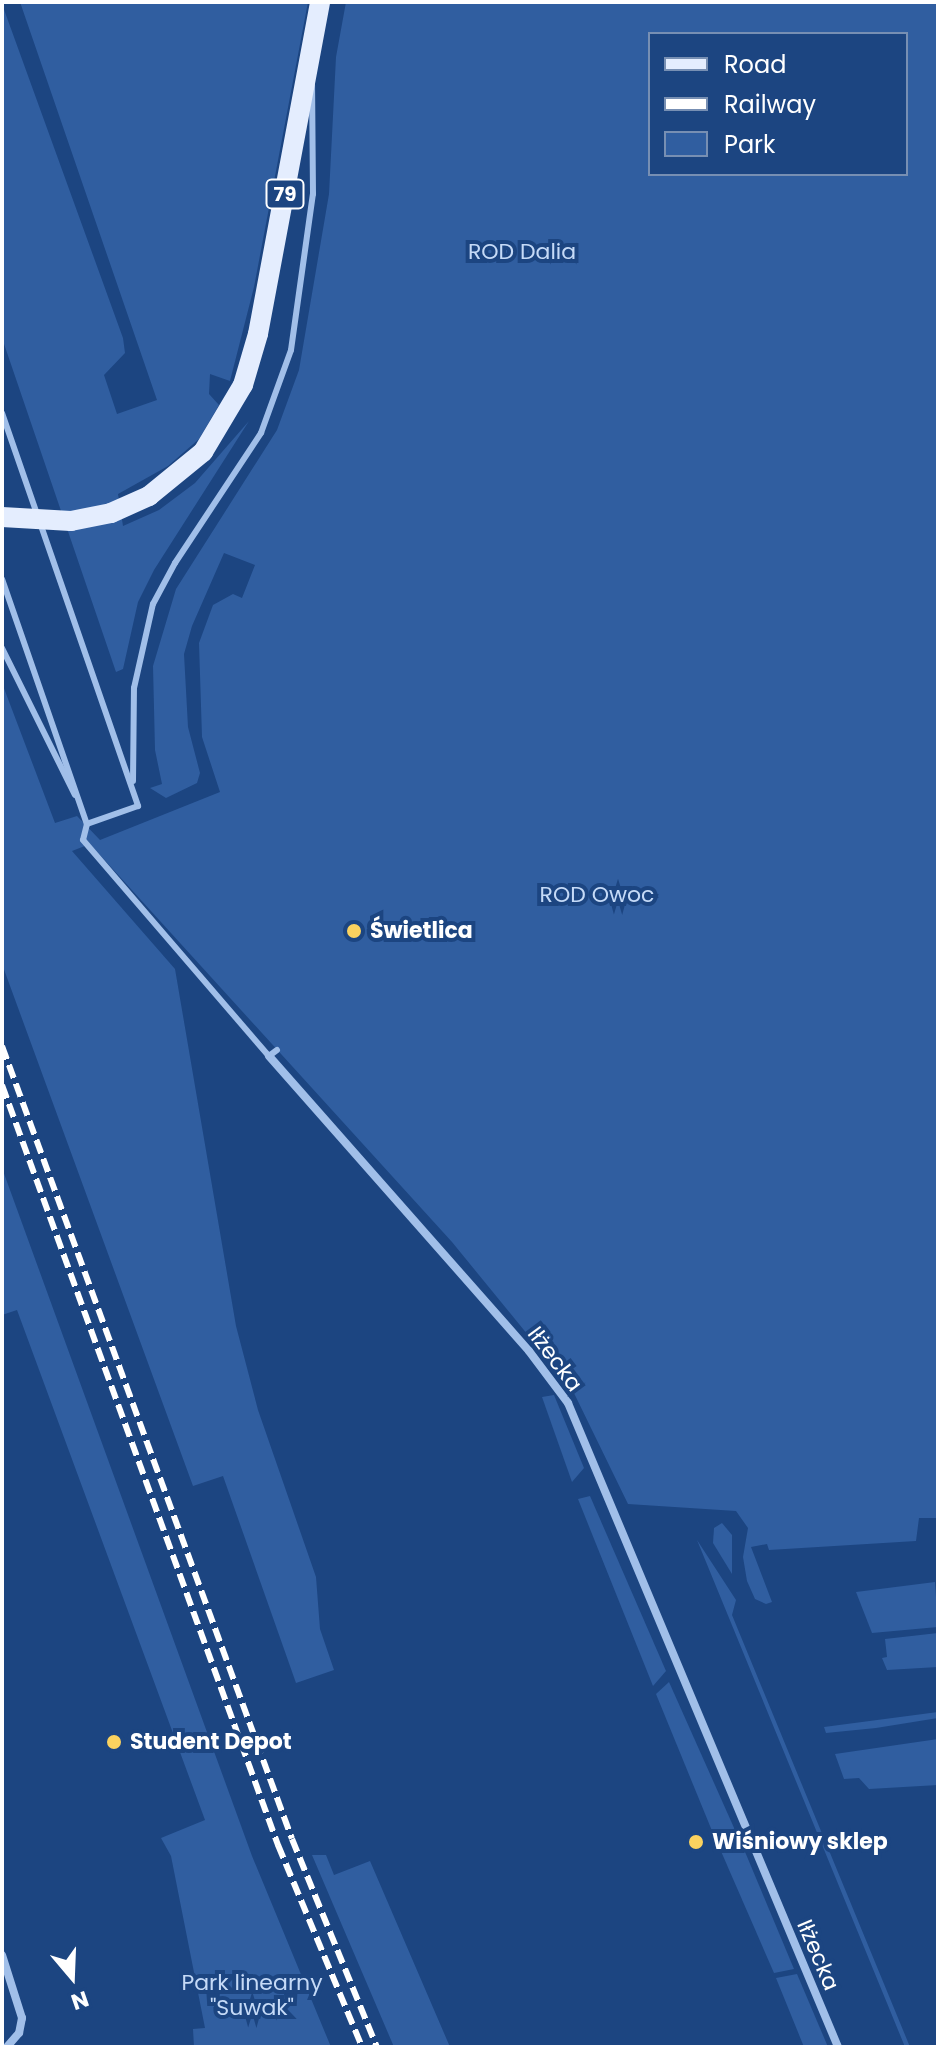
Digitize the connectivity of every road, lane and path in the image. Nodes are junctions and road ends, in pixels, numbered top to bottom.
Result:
1 (320, 2) edge
2 (309, 63) junction
3 (2, 413) edge
4 (2, 517) edge
5 (2, 579) edge
6 (2, 648) edge
7 (133, 789) junction
8 (83, 809) junction
9 (87, 824) junction
10 (277, 1050) dead end
11 (269, 1056) junction
12 (2, 1955) edge
13 (7, 2047) edge
14 (838, 2047) edge

1 - 2 main road, 79
2 - 4 main road, 79, bridge
2 - 7 lane
3 - 7 lane
5 - 8 lane
6 - 8 lane
7 - 9 lane
8 - 9 lane
9 - 11 lane, Iłżecka
10 - 11 lane
11 - 14 street, Iłżecka
12 - 13 street

